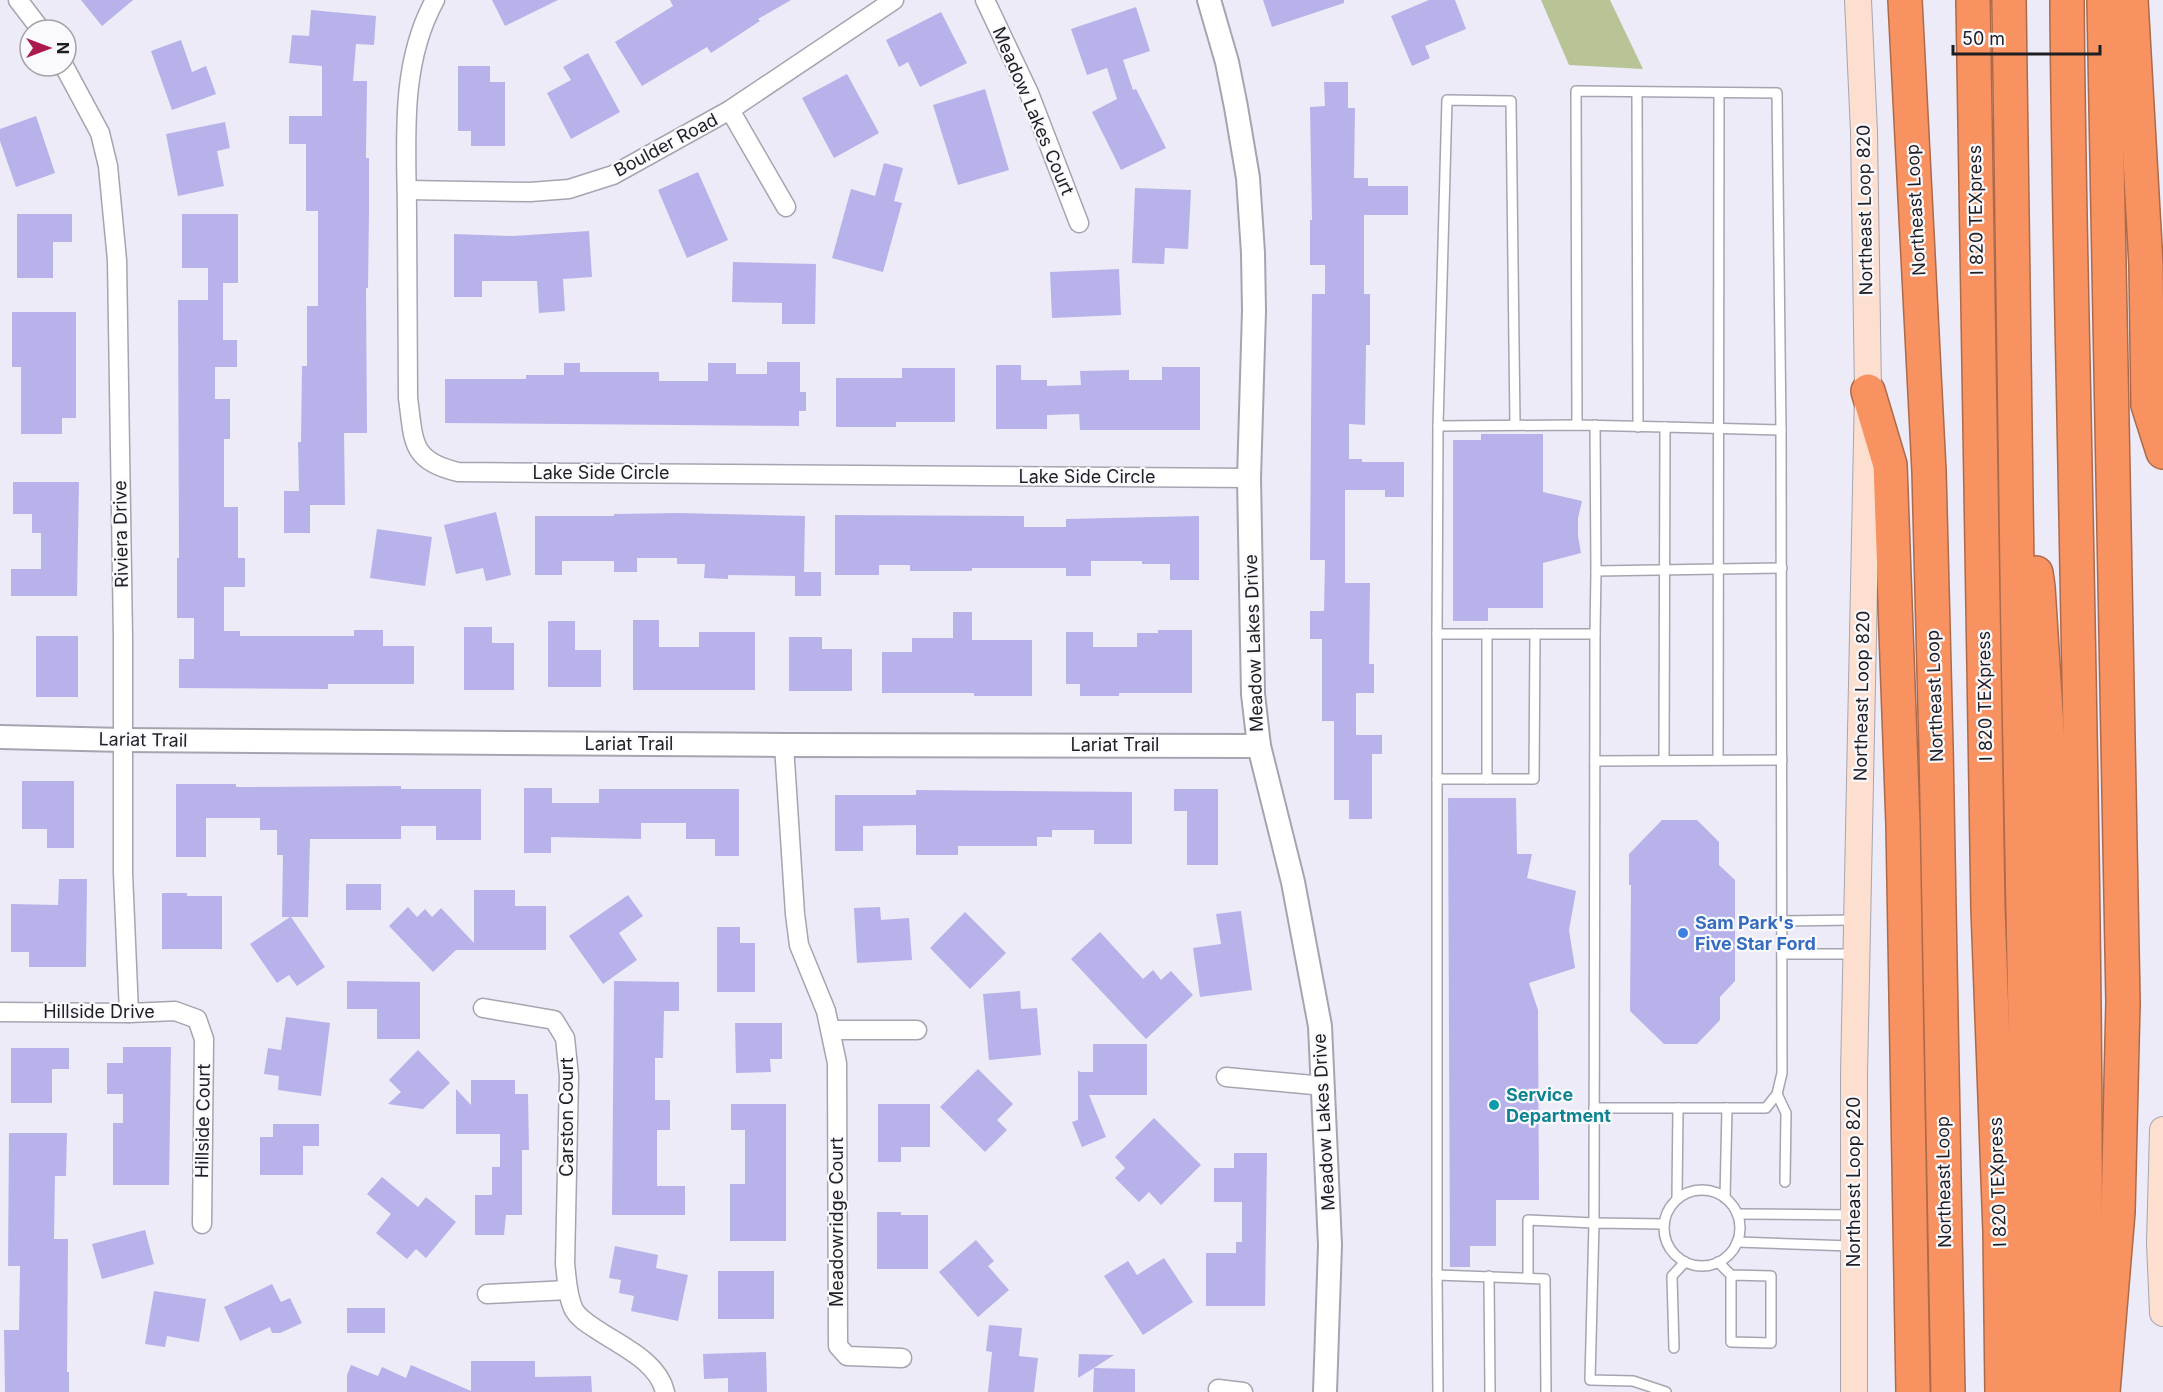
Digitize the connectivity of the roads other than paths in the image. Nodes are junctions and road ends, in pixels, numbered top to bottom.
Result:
1 (18, 0) edge
2 (435, 0) edge
3 (894, 0) edge
4 (986, 0) edge
5 (1209, 0) edge
6 (1858, 0) edge
7 (1905, 0) edge
8 (1973, 0) edge
9 (2008, 0) edge
10 (2067, 0) edge
11 (2104, 0) edge
12 (2131, 0) edge
13 (32, 18) edge
14 (70, 78) edge
15 (1637, 92) junction
16 (1719, 93) junction
17 (730, 110) junction
18 (407, 190) junction
19 (786, 207) dead end
20 (1079, 223) dead end
21 (1868, 392) junction
22 (1515, 425) junction
23 (1576, 425) junction
24 (1595, 425) junction
25 (1438, 426) junction
26 (1638, 427) junction
27 (1665, 427) junction
28 (1719, 428) junction
29 (1781, 430) junction
30 (2163, 452) edge
31 (2015, 453) junction
32 (1249, 478) junction
33 (1782, 568) junction
34 (1719, 570) junction
35 (1596, 571) junction
36 (1665, 571) junction
37 (1535, 633) junction
38 (1437, 634) junction
39 (1487, 634) junction
40 (1594, 634) junction
41 (0, 737) edge
42 (123, 740) junction
43 (784, 745) junction
44 (1259, 746) junction
45 (1664, 760) junction
46 (1718, 760) junction
47 (1782, 760) junction
48 (1596, 761) junction
49 (1437, 779) junction
50 (1487, 779) junction
51 (1858, 920) junction
52 (1782, 921) junction
53 (1782, 954) junction
54 (1857, 954) junction
55 (483, 1008) dead end
56 (0, 1012) edge
57 (129, 1013) junction
58 (197, 1019) joint
59 (831, 1030) junction
60 (917, 1030) dead end
61 (1226, 1077) dead end
62 (1323, 1086) junction
63 (1777, 1094) junction
64 (1594, 1108) junction
65 (1678, 1108) junction
66 (1727, 1108) junction
67 (2163, 1130) edge
68 (1785, 1182) dead end
69 (1677, 1198) junction
70 (1725, 1198) junction
71 (1737, 1214) junction
72 (1855, 1215) junction
73 (1594, 1223) junction
74 (202, 1224) dead end
75 (1664, 1224) junction
76 (1737, 1242) junction
77 (2162, 1243) edge
78 (1854, 1246) junction
79 (1685, 1262) junction
80 (1718, 1262) junction
81 (1437, 1275) junction
82 (1731, 1275) junction
83 (1489, 1276) junction
84 (1528, 1277) junction
85 (568, 1290) junction
86 (487, 1294) dead end
87 (2163, 1312) edge
88 (1674, 1348) dead end
89 (902, 1358) dead end
90 (1590, 1380) junction
91 (1218, 1389) dead end
92 (665, 1392) edge
93 (1243, 1392) edge
94 (1325, 1392) edge
95 (1438, 1392) edge
96 (1490, 1392) edge
97 (1546, 1392) edge
98 (1589, 1392) edge
99 (1666, 1392) edge
100 (1845, 1392) edge
101 (1854, 1392) edge
102 (1913, 1392) edge
103 (1948, 1392) edge
104 (2002, 1392) edge
105 (2032, 1392) edge
106 (2064, 1392) edge
107 (2085, 1392) edge
108 (2103, 1392) edge

1 - 13 street
2 - 18 street, Lake Side Circle
3 - 17 street, Boulder Road
4 - 20 street, Meadow Lakes Court
5 - 32 street, Meadow Lakes Drive
6 - 21 main road, Northeast Loop 820
7 - 103 highway, Northeast Loop
8 - 104 highway, I 820 TEXpress
9 - 31 highway, I 820 TEXpress
10 - 107 highway
11 - 108 highway
12 - 30 highway
14 - 42 street, Riviera Drive
15 - 16 lane
15 - 23 lane
15 - 26 lane
16 - 28 lane
16 - 29 lane
17 - 18 street, Boulder Road
17 - 19 street
18 - 32 street, Lake Side Circle
21 - 51 main road, Northeast Loop 820
21 - 102 highway
22 - 23 lane
22 - 25 lane
22 - 25 lane
23 - 24 lane
24 - 26 lane
24 - 35 lane
25 - 38 lane
26 - 27 lane
27 - 28 lane
27 - 36 lane
28 - 29 lane
28 - 34 lane
29 - 33 lane
31 - 105 highway, I 820 TEXpress
31 - 106 highway
32 - 44 street, Meadow Lakes Drive
33 - 34 lane
33 - 47 lane
34 - 36 lane
34 - 46 lane
35 - 36 lane
35 - 40 lane
36 - 45 lane
37 - 39 lane
37 - 40 lane
37 - 50 lane
38 - 39 lane
38 - 49 lane
39 - 50 lane
40 - 48 lane
41 - 42 street, Lariat Trail
42 - 43 street, Lariat Trail
42 - 57 street, Riviera Drive
43 - 44 street, Lariat Trail
43 - 59 street, Meadowridge Court
44 - 62 street, Meadow Lakes Drive
45 - 46 lane
45 - 48 lane
46 - 47 lane
47 - 52 lane
48 - 64 lane
49 - 50 lane
49 - 81 lane
51 - 52 lane
51 - 54 main road, Northeast Loop 820
52 - 53 lane
53 - 54 lane
53 - 63 lane
54 - 72 main road, Northeast Loop 820
55 - 85 street, Carston Court
56 - 57 street, Hillside Drive
57 - 58 street, Hillside Drive
58 - 74 street, Hillside Court
59 - 60 street
59 - 89 street, Meadowridge Court
61 - 62 street
62 - 94 street, Meadow Lakes Drive
63 - 66 lane
63 - 68 lane
64 - 65 lane
64 - 73 lane
65 - 66 lane
65 - 69 lane
66 - 70 lane
67 - 77 main road
69 - 70 lane
69 - 75 lane
70 - 71 lane
71 - 72 lane
71 - 76 lane
72 - 78 main road, Northeast Loop 820
73 - 75 lane
73 - 84 lane
73 - 90 lane
75 - 79 lane
76 - 78 lane
76 - 80 lane
77 - 87 main road
78 - 101 main road, Northeast Loop 820
79 - 80 lane
79 - 88 lane
80 - 82 lane
81 - 83 lane
81 - 95 lane
82 - 82 lane
83 - 84 lane
83 - 96 lane
84 - 97 lane
85 - 86 street
85 - 92 street, Carston Court
90 - 98 lane
90 - 99 lane
91 - 93 street
100 - 101 lane

